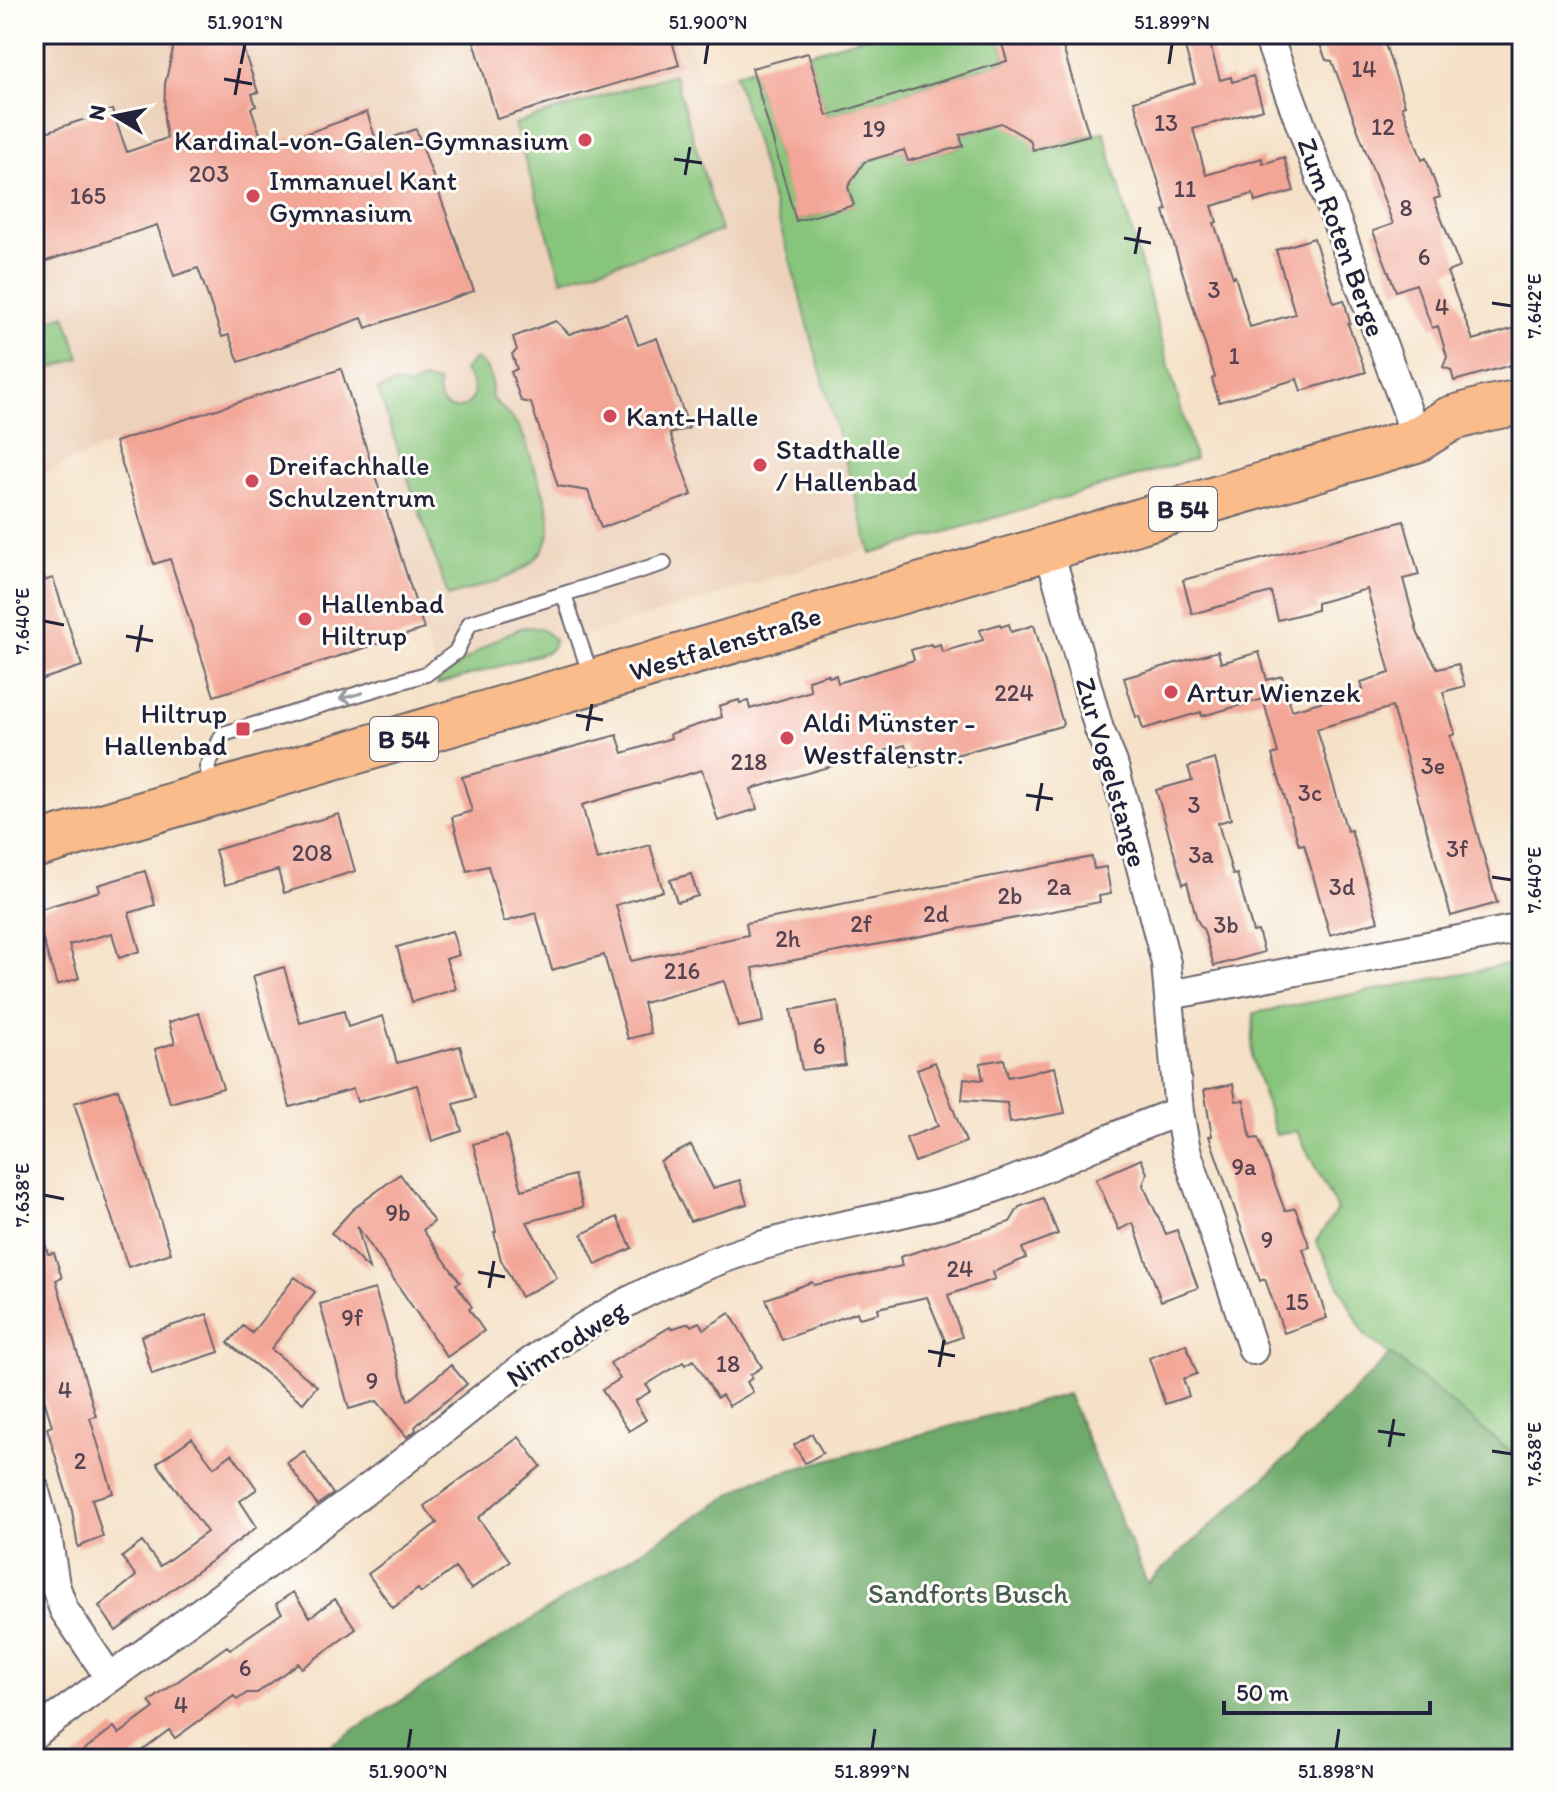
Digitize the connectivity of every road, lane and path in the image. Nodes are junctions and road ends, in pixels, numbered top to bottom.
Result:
1 (1267, 34) edge
2 (1522, 402) edge
3 (1522, 417) edge
4 (1416, 440) junction
5 (1049, 550) junction
6 (664, 563) dead end
7 (564, 595) junction
8 (593, 683) junction
9 (215, 794) junction
10 (34, 846) edge
11 (1522, 928) edge
12 (1170, 995) junction
13 (1179, 1112) junction
14 (1253, 1350) dead end
15 (34, 1488) edge
16 (110, 1678) junction
17 (34, 1734) edge

1 - 4 street, Zum Roten Berge
2 - 4 main road, Westfalenstraße / B 54
3 - 4 main road, Westfalenstraße / B 54
4 - 5 main road, Westfalenstraße / B 54
5 - 8 main road, Westfalenstraße / B 54
5 - 12 street, Zur Vogelstange
6 - 7 lane
7 - 8 lane
7 -> 9 lane
8 - 9 main road, Westfalenstraße / B 54
9 - 10 main road, Westfalenstraße / B 54
11 - 12 street
12 - 13 street, Zur Vogelstange
13 - 14 street, Zur Vogelstange
13 - 16 street, Nimrodweg
15 - 16 street
16 - 17 street, Nimrodweg

